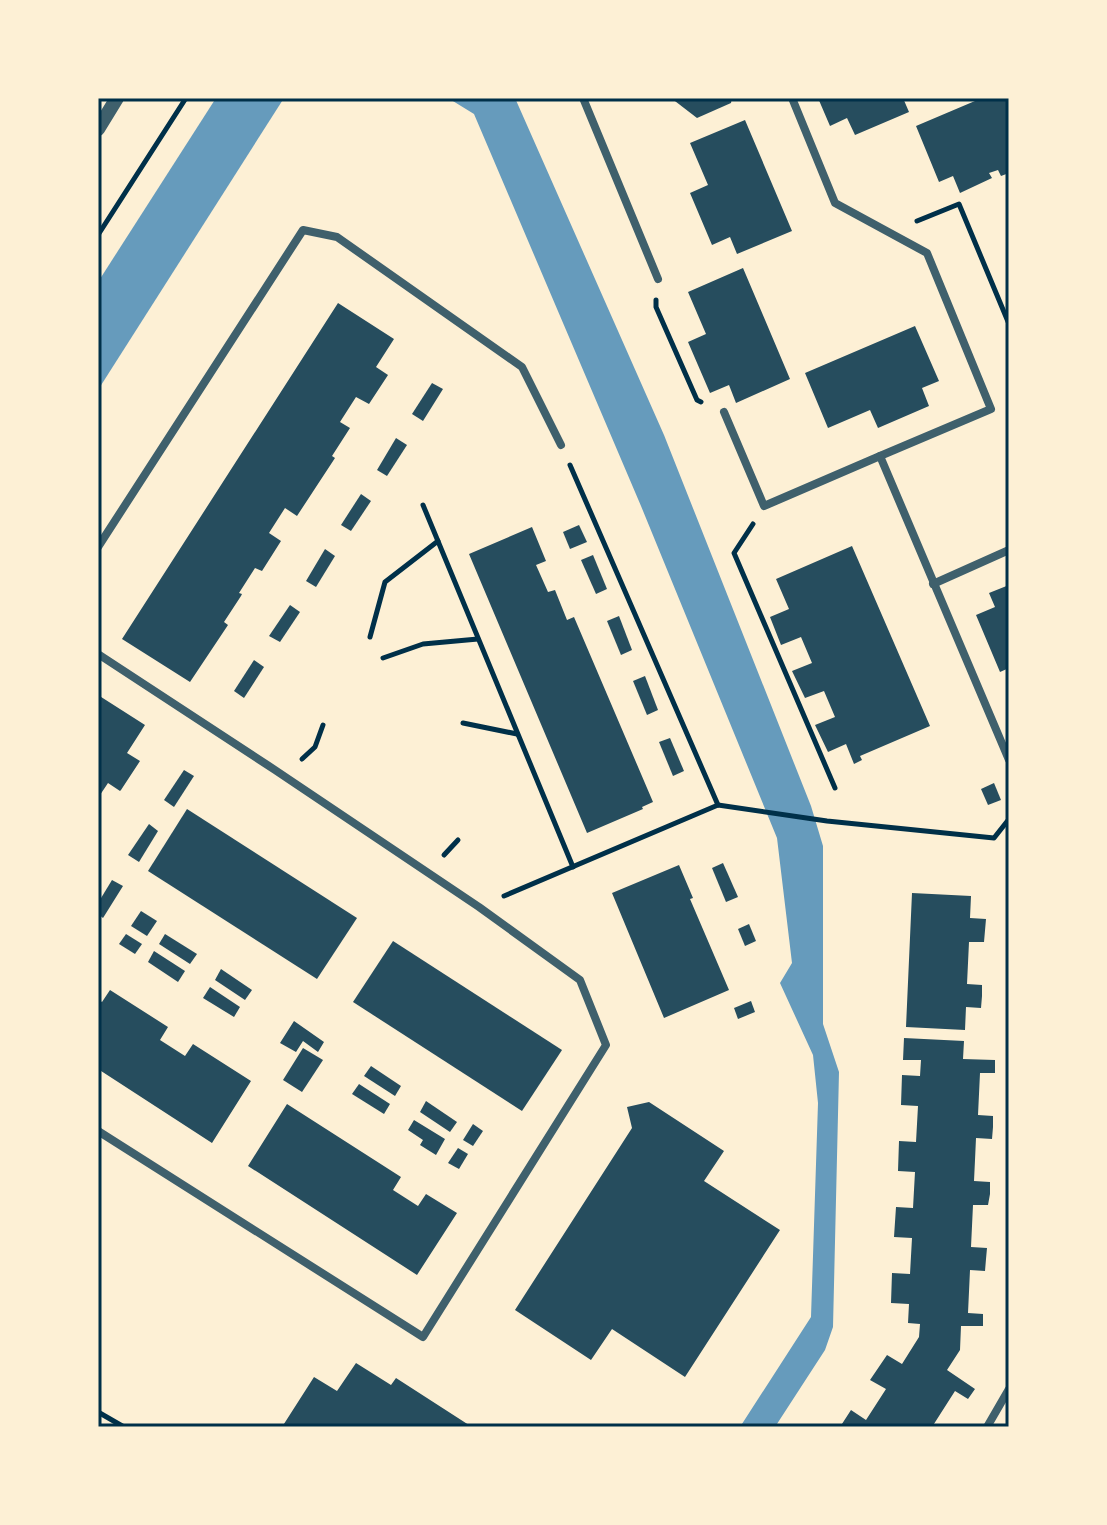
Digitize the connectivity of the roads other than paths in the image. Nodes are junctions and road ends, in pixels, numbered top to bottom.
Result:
1 (117, 98) edge
2 (583, 98) edge
3 (792, 98) edge
4 (98, 129) edge
5 (658, 279) road end
6 (724, 412) road end
7 (561, 445) road end
8 (880, 456) junction
9 (98, 547) edge
10 (1009, 550) edge
11 (933, 584) junction
12 (98, 654) edge
13 (1009, 760) edge
14 (98, 1131) edge
15 (1009, 1389) edge
16 (987, 1427) edge

1 - 4 street
2 - 5 street
3 - 8 street
6 - 8 street
7 - 9 street
8 - 11 street
10 - 11 street
11 - 13 street
12 - 14 street
15 - 16 street

